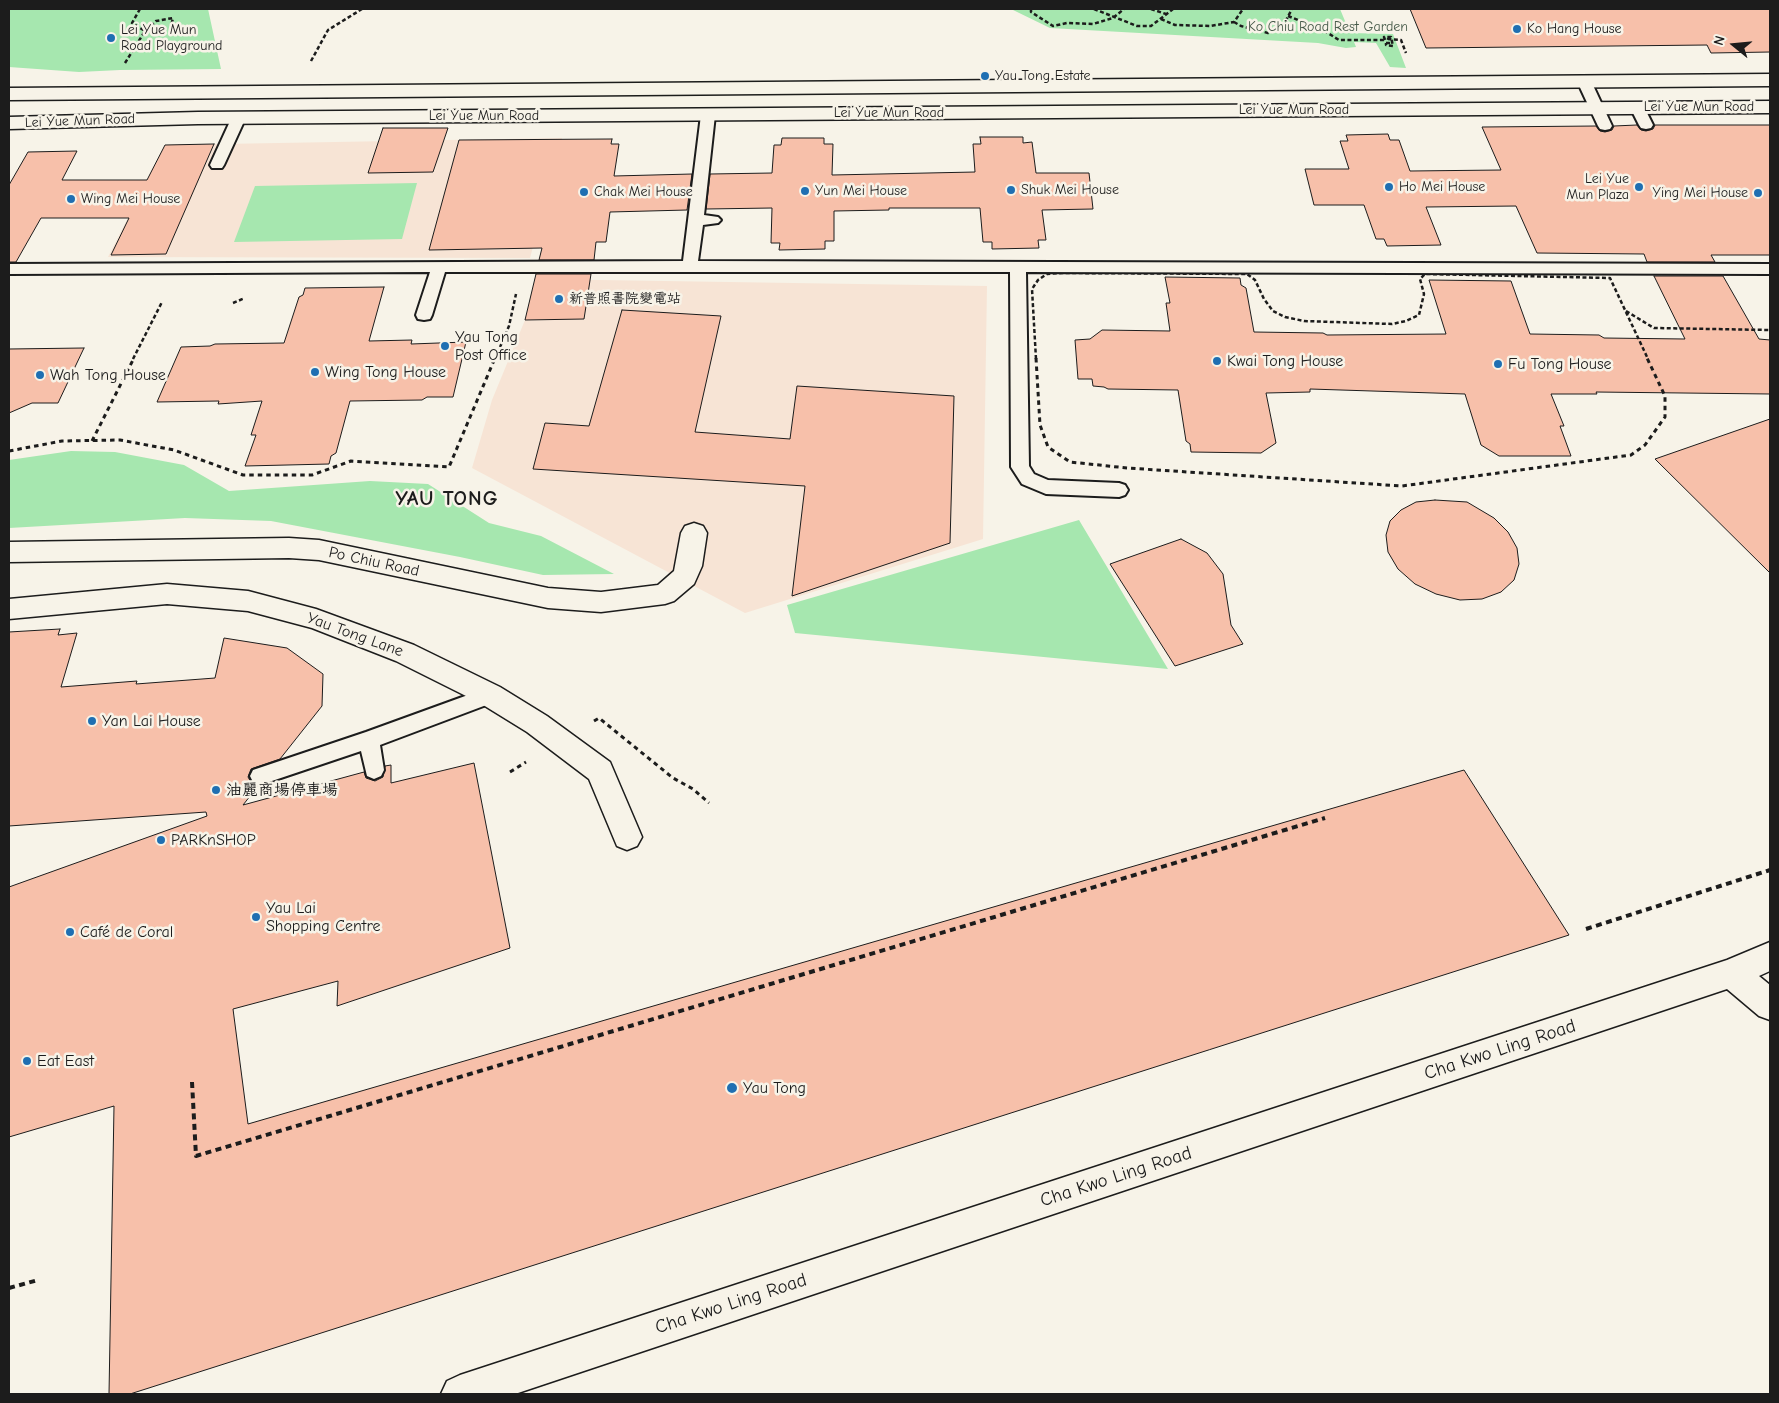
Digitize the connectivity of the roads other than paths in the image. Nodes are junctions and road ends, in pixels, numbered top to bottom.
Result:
1 (1770, 80) edge
2 (1584, 81) junction
3 (9, 94) edge
4 (1770, 107) edge
5 (1597, 108) junction
6 (1637, 108) junction
7 (708, 115) junction
8 (239, 117) junction
9 (9, 123) edge
10 (1646, 125) dead end
11 (1605, 126) dead end
12 (217, 165) dead end
13 (695, 220) junction
14 (713, 220) dead end
15 (1675, 254) dead end
16 (1718, 255) dead end
17 (690, 266) junction
18 (439, 267) junction
19 (1018, 267) junction
20 (9, 269) edge
21 (1682, 269) junction
22 (1726, 269) junction
23 (1770, 269) edge
24 (424, 315) dead end
25 (1119, 490) dead end
26 (694, 533) dead end
27 (13, 552) edge
28 (9, 609) edge
29 (490, 695) junction
30 (369, 740) junction
31 (374, 770) dead end
32 (260, 776) dead end
33 (627, 837) dead end
34 (1770, 956) edge
35 (1731, 973) junction
36 (1770, 1005) edge
37 (460, 1394) edge

1 - 2 main road, Lei Yue Mun Road
2 - 3 main road, Lei Yue Mun Road
2 - 5 lane
4 - 6 main road, Lei Yue Mun Road
5 - 6 main road, Lei Yue Mun Road
5 - 7 main road, Lei Yue Mun Road
5 - 11 lane
6 - 10 lane
7 - 8 main road, Lei Yue Mun Road
7 - 13 lane
8 - 9 main road, Lei Yue Mun Road
8 - 12 lane
13 - 14 lane
13 - 17 lane
15 - 21 lane
16 - 22 lane
17 - 18 lane
17 - 19 lane
18 - 20 lane
18 - 24 lane
19 - 21 lane
19 - 25 lane
21 - 22 lane
22 - 23 lane
26 - 27 main road, Po Chiu Road
28 - 29 main road, Yau Tong Lane
29 - 30 lane
29 - 33 main road, Yau Tong Lane
30 - 31 lane
30 - 32 lane
34 - 35 main road, Cha Kwo Ling Road
35 - 36 main road
35 - 37 main road, Cha Kwo Ling Road

